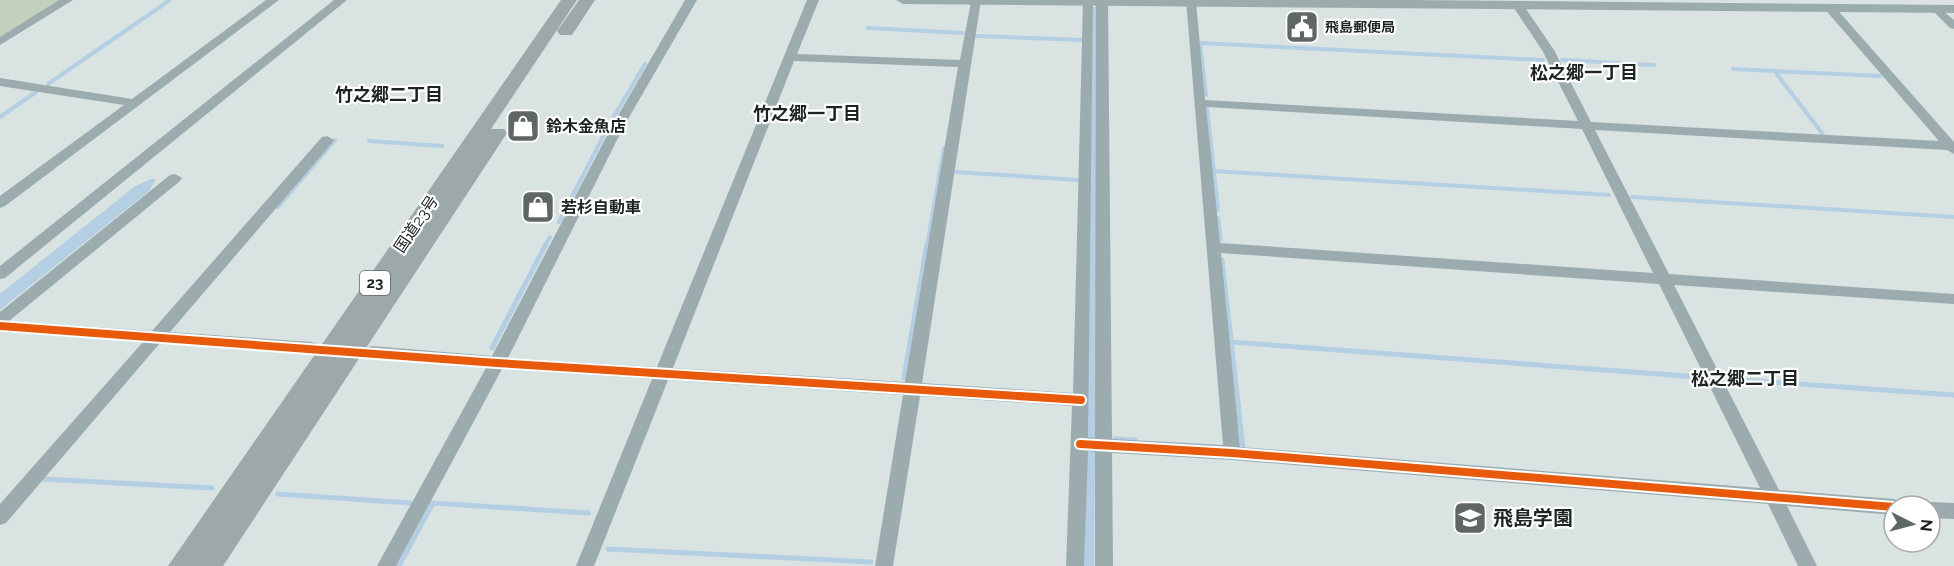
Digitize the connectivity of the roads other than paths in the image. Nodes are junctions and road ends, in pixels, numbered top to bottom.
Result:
1 (67, 0) edge
2 (273, 0) edge
3 (341, 0) edge
4 (569, 0) edge
5 (587, 0) edge
6 (691, 0) edge
7 (813, 0) edge
8 (903, 0) edge
9 (1098, 1) edge
10 (977, 2) junction
11 (1190, 2) junction
12 (1465, 2) edge
13 (1518, 5) junction
14 (1828, 7) junction
15 (1943, 7) edge
16 (1954, 26) edge
17 (0, 42) edge
18 (789, 57) junction
19 (965, 64) junction
20 (0, 82) edge
21 (136, 103) junction
22 (1199, 103) junction
23 (1587, 126) junction
24 (327, 140) dead end
25 (1952, 148) edge
26 (175, 178) dead end
27 (0, 203) edge
28 (1213, 248) junction
29 (0, 274) edge
30 (1665, 279) junction
31 (1954, 299) edge
32 (0, 320) edge
33 (0, 326) edge
34 (156, 336) junction
35 (312, 348) dead end
36 (372, 352) dead end
37 (496, 363) junction
38 (662, 373) junction
39 (913, 389) junction
40 (1081, 400) junction
41 (1080, 444) junction
42 (1103, 446) junction
43 (1232, 453) junction
44 (1774, 498) junction
45 (1882, 506) edge
46 (0, 517) edge
47 (182, 566) edge
48 (207, 566) edge
49 (386, 566) edge
50 (585, 566) edge
51 (884, 566) edge
52 (1075, 566) edge
53 (1104, 566) edge
54 (1809, 566) edge

1 - 17 street
2 - 21 street
3 - 29 street
4 - 47 highway, 国道23号 / 23
5 - 48 highway, 国道23号 / 23
6 - 37 street
7 - 18 street
8 - 10 main road
9 - 10 main road
9 - 11 main road
9 - 40 street
9 - 42 street
10 - 19 street
11 - 12 main road
11 - 22 street
12 - 13 main road
13 - 14 main road
13 - 23 street
14 - 15 main road
14 - 25 street
15 - 16 street
18 - 19 street
18 - 38 street
19 - 39 street
20 - 21 street
21 - 27 street
22 - 23 street
22 - 28 street
23 - 25 street
23 - 30 street
24 - 34 street
26 - 32 street
28 - 30 street
28 - 43 street
30 - 31 street
30 - 44 street
33 - 34 street
34 - 35 street
34 - 46 street
36 - 37 street
37 - 38 street
37 - 49 street
38 - 39 street
38 - 50 street
39 - 40 street
39 - 51 street
40 - 41 street
41 - 42 street
41 - 52 street
42 - 43 street
42 - 53 street
43 - 44 street
44 - 45 street
44 - 54 street

